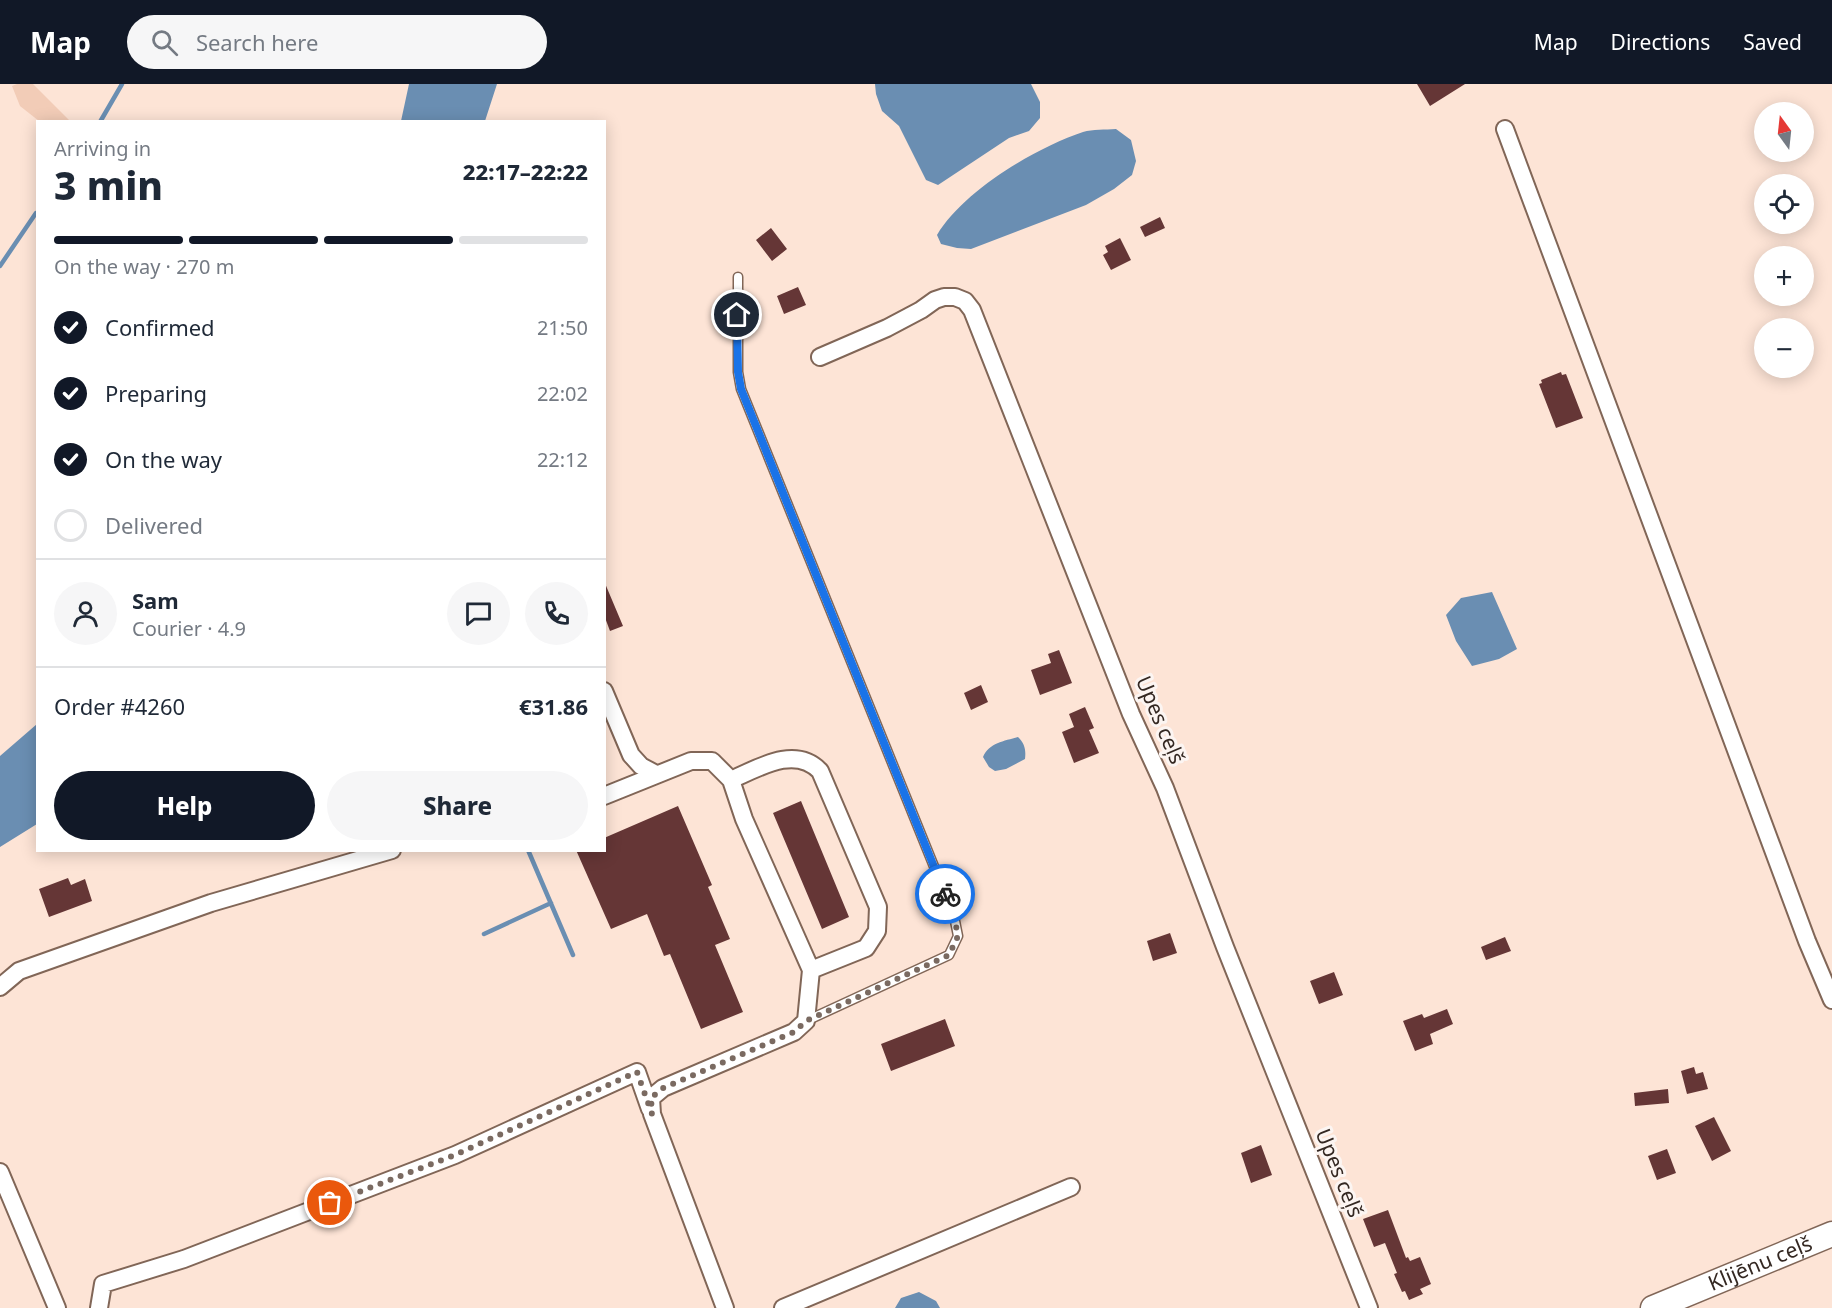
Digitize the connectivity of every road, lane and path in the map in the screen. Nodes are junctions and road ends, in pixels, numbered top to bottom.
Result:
1 (1504, 129) dead end
2 (738, 277) dead end
3 (820, 357) dead end
4 (606, 696) edge
5 (656, 774) junction
6 (731, 780) junction
7 (606, 795) edge
8 (385, 852) edge
9 (811, 970) junction
10 (0, 987) edge
11 (1832, 1000) edge
12 (806, 1021) junction
13 (652, 1114) junction
14 (0, 1172) edge
15 (1071, 1187) dead end
16 (1832, 1234) edge
17 (57, 1308) edge
18 (99, 1308) edge
19 (725, 1308) edge
20 (783, 1308) edge
21 (1369, 1308) edge
22 (1653, 1308) edge

1 - 11 street
2 - 12 lane
3 - 21 street, Upes ceļš
4 - 5 street
5 - 6 street
5 - 7 street
6 - 9 street
6 - 9 street
8 - 10 street
9 - 12 street
12 - 13 street
13 - 18 street
13 - 19 street
14 - 17 street
15 - 20 street
16 - 22 street, Klijēnu ceļš

